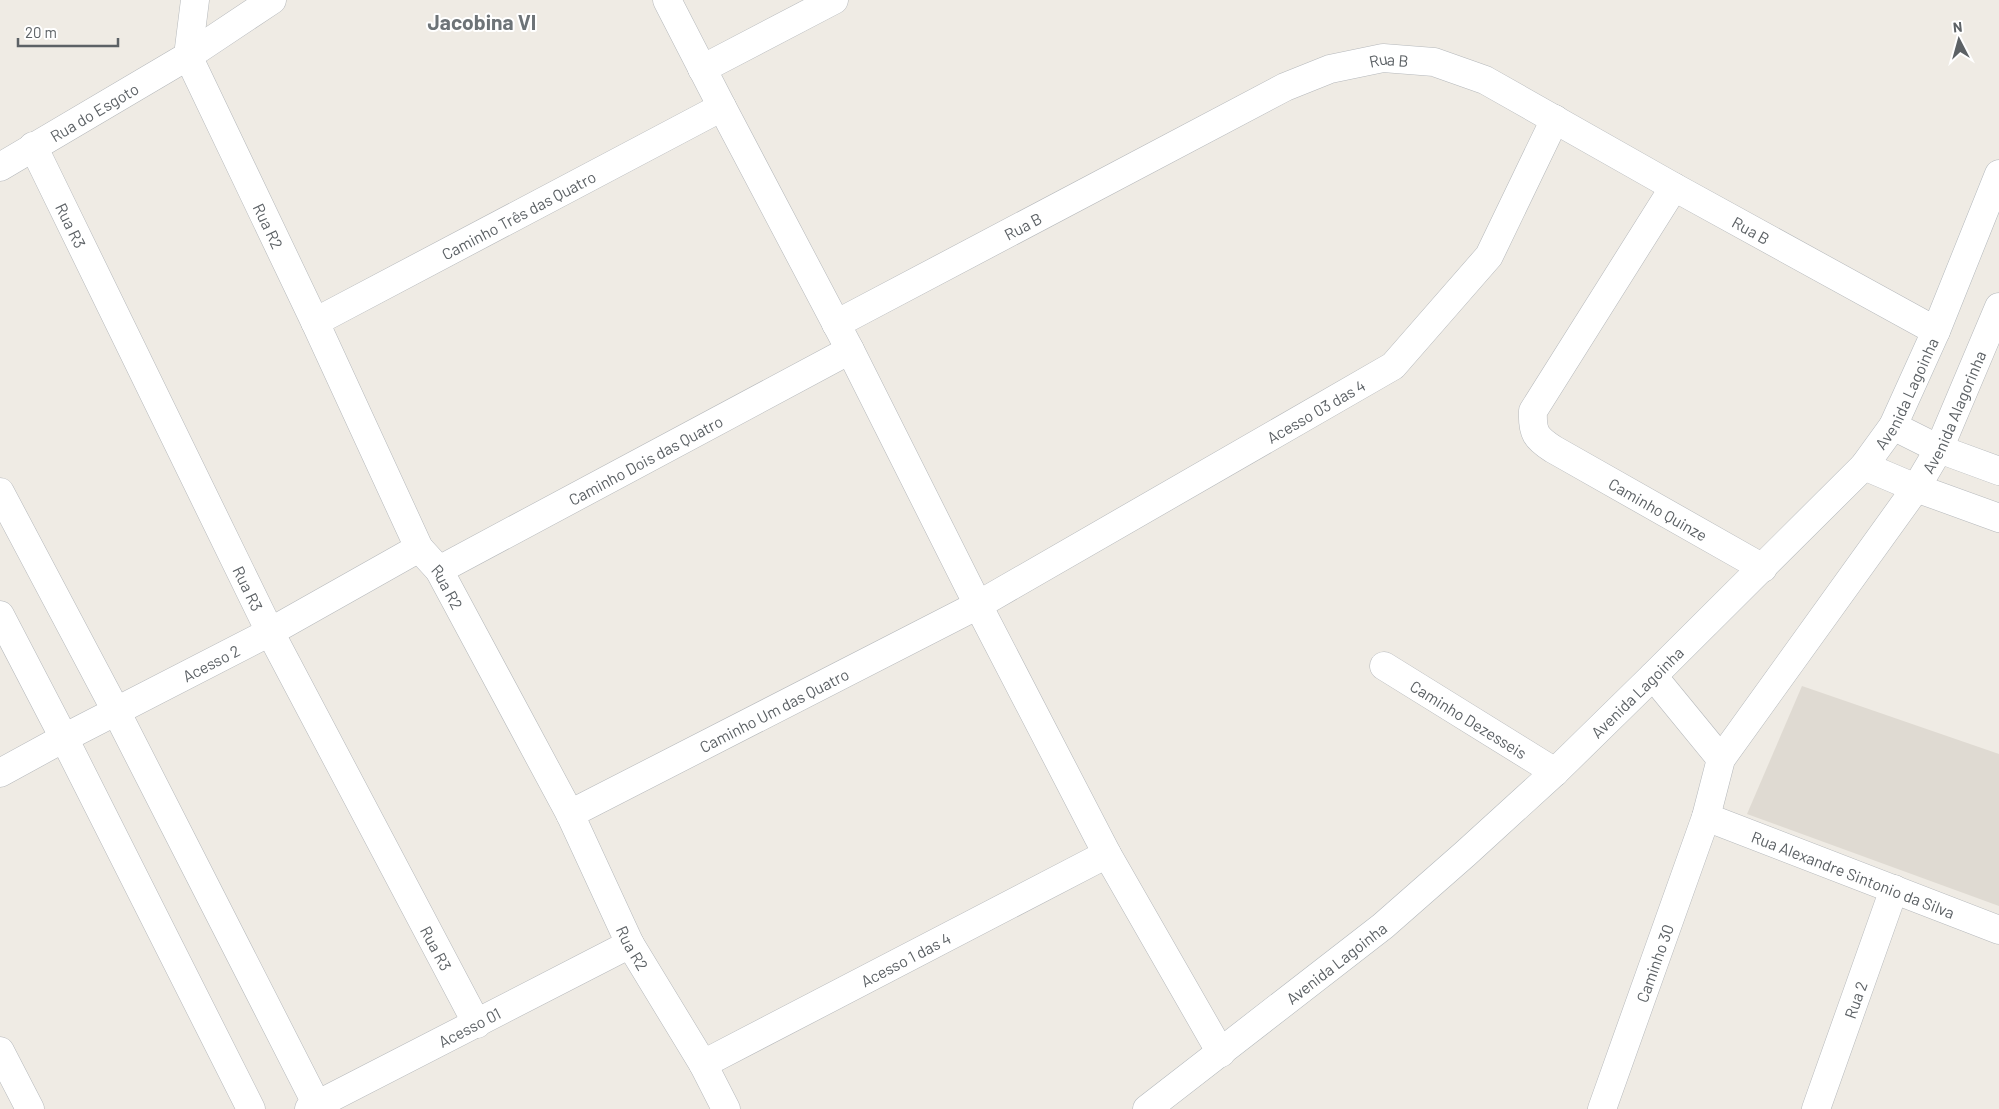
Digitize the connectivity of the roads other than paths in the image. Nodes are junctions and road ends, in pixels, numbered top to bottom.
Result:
1 (195, 0) edge
2 (272, 0) edge
3 (668, 0) edge
4 (834, 0) edge
5 (188, 56) junction
6 (702, 69) junction
7 (722, 107) junction
8 (1556, 119) junction
9 (33, 146) junction
10 (0, 167) edge
11 (1999, 174) edge
12 (1674, 187) junction
13 (1999, 307) edge
14 (315, 322) junction
15 (836, 324) junction
16 (1936, 331) junction
17 (850, 350) junction
18 (1893, 426) junction
19 (1939, 449) junction
20 (1864, 466) junction
21 (1999, 471) edge
22 (1916, 488) junction
23 (0, 492) edge
24 (1999, 518) edge
25 (418, 548) junction
26 (1764, 568) junction
27 (439, 570) junction
28 (978, 605) junction
29 (0, 615) edge
30 (270, 632) junction
31 (1384, 666) dead end
32 (1653, 676) junction
33 (116, 711) junction
34 (64, 738) junction
35 (1721, 759) junction
36 (1554, 772) junction
37 (0, 773) edge
38 (570, 814) junction
39 (1706, 818) junction
40 (1107, 854) junction
41 (1894, 889) junction
42 (1999, 930) edge
43 (630, 944) junction
44 (477, 1024) junction
45 (0, 1051) edge
46 (1221, 1053) junction
47 (703, 1064) junction
48 (315, 1108) edge
49 (30, 1109) edge
50 (251, 1109) edge
51 (726, 1109) edge
52 (1147, 1109) edge
53 (1602, 1109) edge
54 (1816, 1109) edge

1 - 5 street
2 - 5 street, Rua do Esgoto
3 - 6 street
4 - 6 street
5 - 9 street, Rua do Esgoto
5 - 14 street, Rua R2
6 - 7 street
7 - 14 street, Caminho Três das Quatro
7 - 15 street
8 - 12 street, Rua B
8 - 15 street, Rua B
8 - 28 street, Acesso 03 das 4
9 - 10 street, Rua do Esgoto
9 - 30 street, Rua R3
11 - 16 street, Avenida Lagoinha
12 - 16 street, Rua B
12 - 26 street, Caminho Quinze
13 - 19 street, Avenida Alagorinha
14 - 25 street, Rua R2
15 - 17 street
16 - 18 street, Avenida Lagoinha
17 - 27 street, Caminho Dois das Quatro
17 - 28 street
18 - 19 street
18 - 20 street, Avenida Lagoinha
19 - 21 street
19 - 22 street, Avenida Alagorinha
20 - 22 street
20 - 26 street, Avenida Lagoinha
22 - 24 street
22 - 35 street, Avenida Alagorinha
23 - 33 street
25 - 27 street, Rua R2
25 - 30 street, Acesso 2
26 - 32 street, Avenida Lagoinha
27 - 38 street, Rua R2
28 - 38 street, Caminho Um das Quatro
28 - 40 street
29 - 34 street
30 - 33 street, Acesso 2
30 - 44 street, Rua R3
31 - 36 street, Caminho Dezesseis
32 - 35 street
32 - 36 street, Avenida Lagoinha
33 - 34 street, Acesso 2
33 - 48 street
34 - 37 street, Acesso 2
34 - 50 street
35 - 39 street, Caminho 30
36 - 46 street, Avenida Lagoinha
38 - 43 street, Rua R2
39 - 41 street, Rua Alexandre Sintonio da Silva
39 - 53 street, Caminho 30
40 - 46 street
40 - 47 street, Acesso 1 das 4
41 - 42 street, Rua Alexandre Sintonio da Silva
41 - 54 street, Rua 2
43 - 44 street, Acesso 01
43 - 47 street, Rua R2
44 - 48 street, Acesso 01
45 - 49 street
46 - 52 street, Avenida Lagoinha
47 - 51 street, Rua R2

